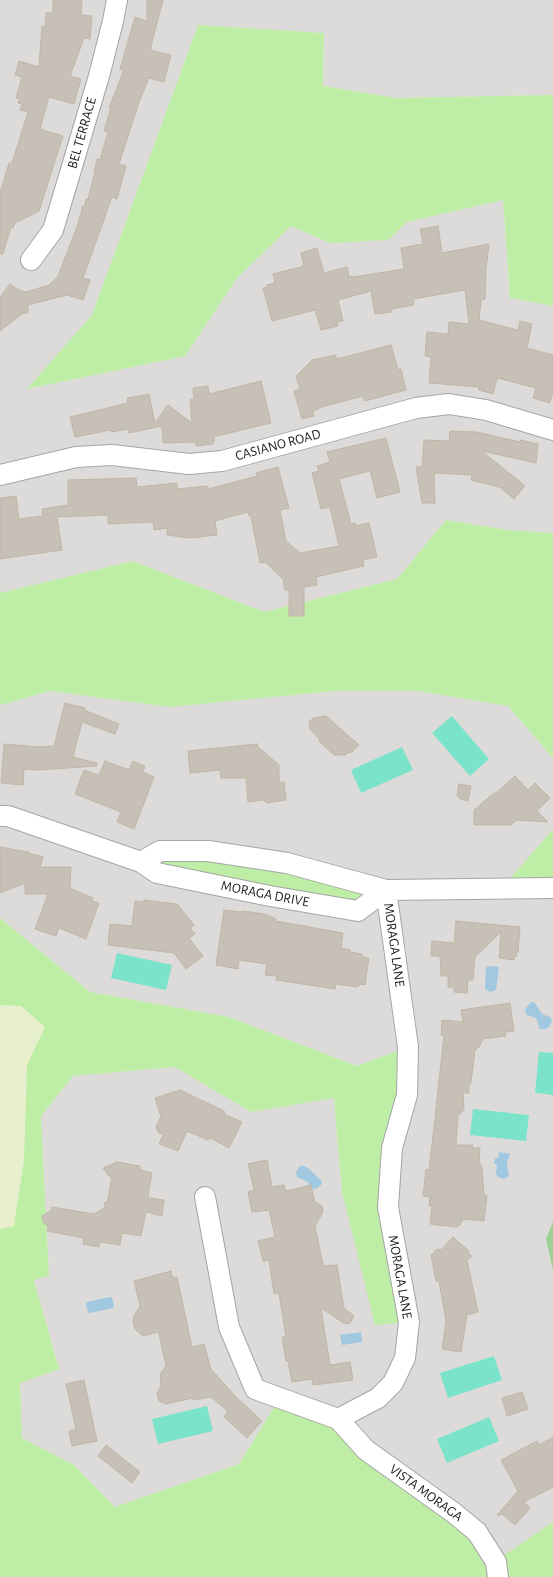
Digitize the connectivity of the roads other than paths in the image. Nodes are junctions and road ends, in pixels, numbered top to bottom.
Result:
1 (116, 0) edge
2 (32, 260) dead end
3 (553, 430) edge
4 (0, 475) edge
5 (0, 816) edge
6 (141, 862) junction
7 (553, 888) edge
8 (386, 890) junction
9 (205, 1197) dead end
10 (338, 1419) junction
11 (498, 1577) edge

1 - 2 street, BEL TERRACE
3 - 4 street, CASIANO ROAD
5 - 6 street, MORAGA DRIVE
6 - 8 street
6 - 8 street, MORAGA DRIVE
7 - 8 street
8 - 10 street, MORAGA LANE
9 - 10 street
10 - 11 street, VISTA MORAGA

